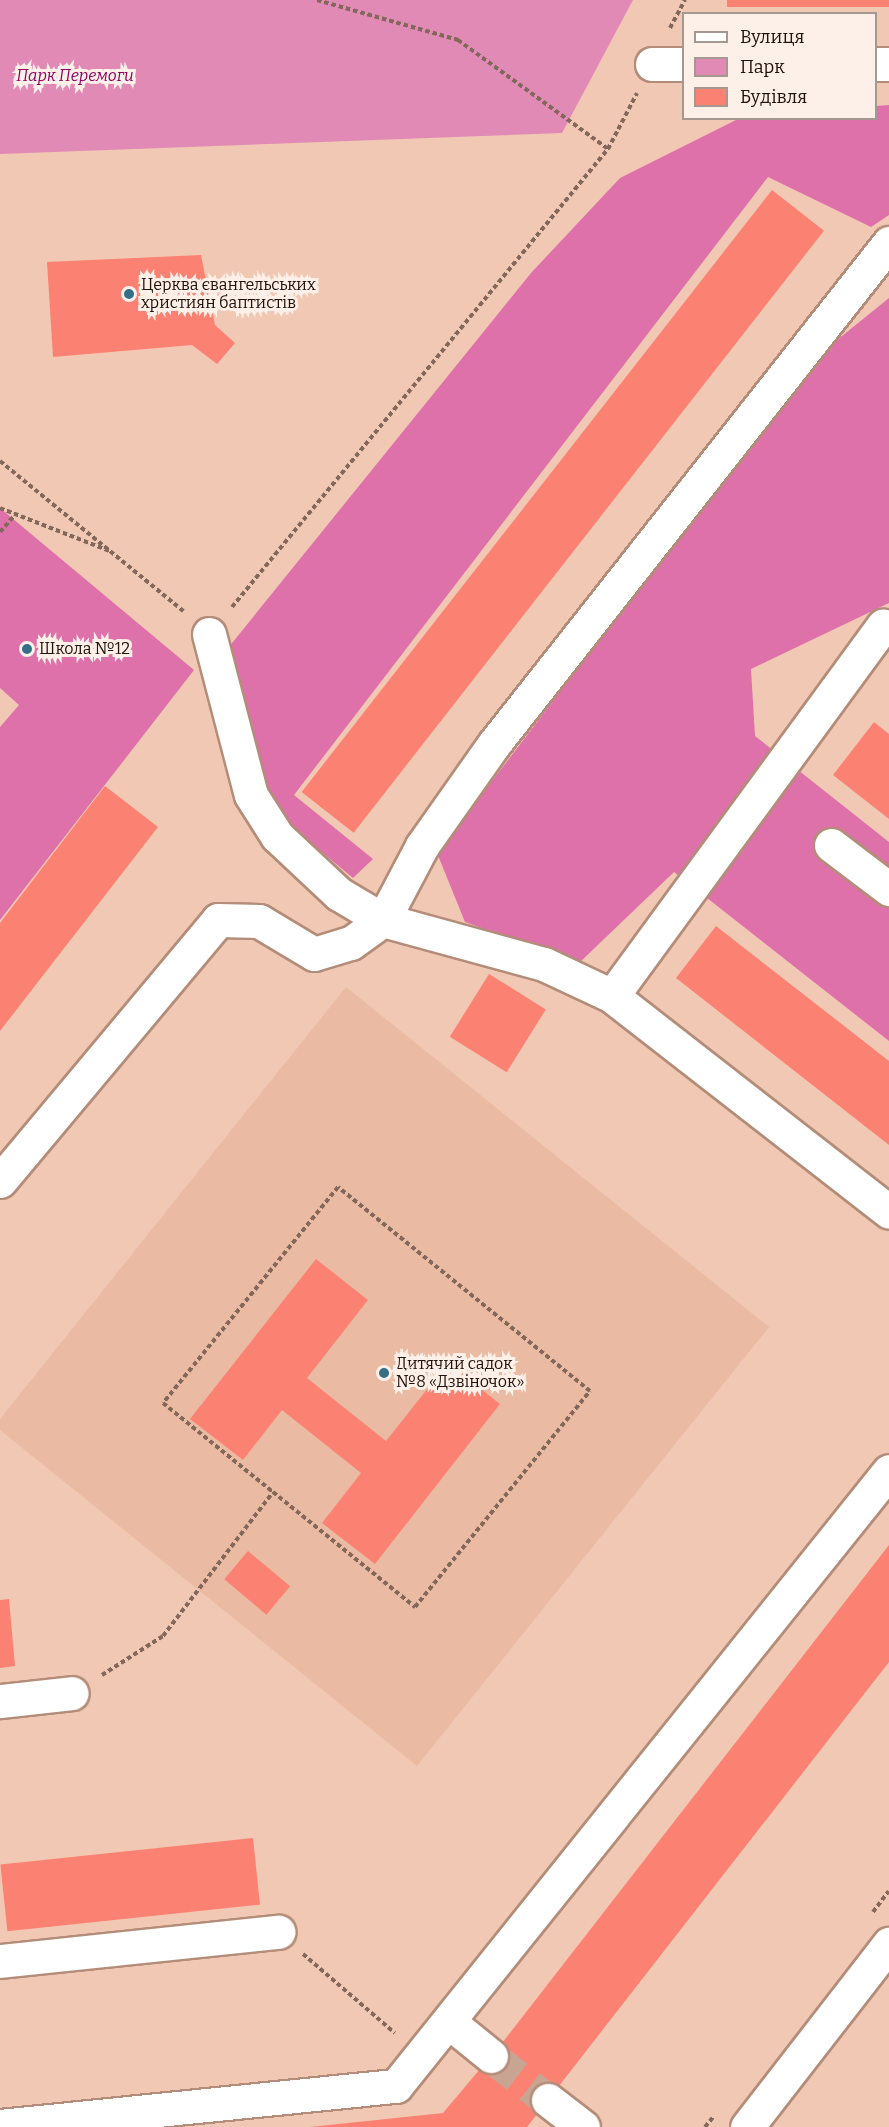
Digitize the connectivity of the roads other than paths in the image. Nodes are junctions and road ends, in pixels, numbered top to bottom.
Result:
1 (889, 243) edge
2 (884, 626) dead end
3 (209, 634) road end
4 (831, 845) dead end
5 (889, 889) edge
6 (382, 920) junction
7 (612, 996) junction
8 (0, 1181) edge
9 (889, 1212) edge
10 (889, 1471) edge
11 (72, 1693) road end
12 (0, 1701) edge
13 (278, 1932) road end
14 (889, 1944) edge
15 (0, 1961) edge
16 (449, 2022) junction
17 (491, 2056) tunnel mouth
18 (548, 2100) tunnel mouth
19 (0, 2126) edge
20 (583, 2127) edge
21 (747, 2127) edge

1 - 6 street
2 - 7 street
3 - 6 street
4 - 5 street
6 - 7 street
6 - 8 street
7 - 9 street
10 - 16 street
11 - 12 street
13 - 15 street
14 - 21 street
16 - 17 street
16 - 19 street
18 - 20 street

